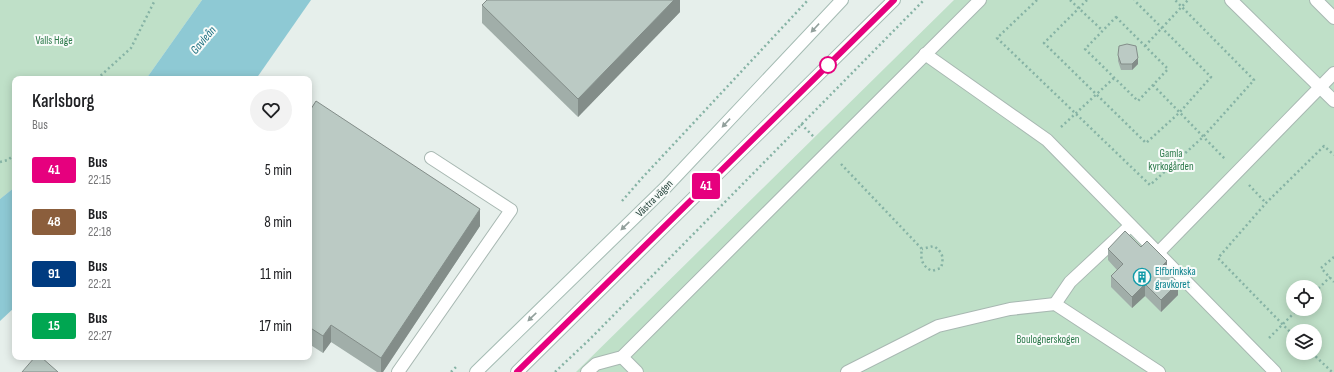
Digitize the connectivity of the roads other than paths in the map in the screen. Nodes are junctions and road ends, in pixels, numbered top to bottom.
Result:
1 (842, 0) edge
2 (894, 0) edge
3 (980, 0) edge
4 (1231, 0) edge
5 (1316, 0) edge
6 (1334, 18) edge
7 (925, 54) junction
8 (1334, 73) edge
9 (1320, 88) junction
10 (1334, 101) edge
11 (430, 158) dead end
12 (1130, 226) junction
13 (1158, 253) junction
14 (1055, 304) junction
15 (622, 356) junction
16 (398, 372) edge
17 (476, 372) edge
18 (517, 372) edge
19 (587, 372) edge
20 (637, 372) edge
21 (847, 372) edge
22 (1159, 372) edge
23 (1275, 372) edge

1 -> 17 main road, Västra vägen
2 - 18 main road
3 - 7 main road
4 - 9 main road
5 - 6 main road
7 - 12 main road
7 - 15 main road
8 - 9 main road
9 - 10 main road
9 - 13 main road
11 - 16 main road
12 - 13 main road
12 - 14 main road
13 - 23 main road
14 - 21 main road
14 - 22 main road
15 - 19 main road
15 - 20 main road

